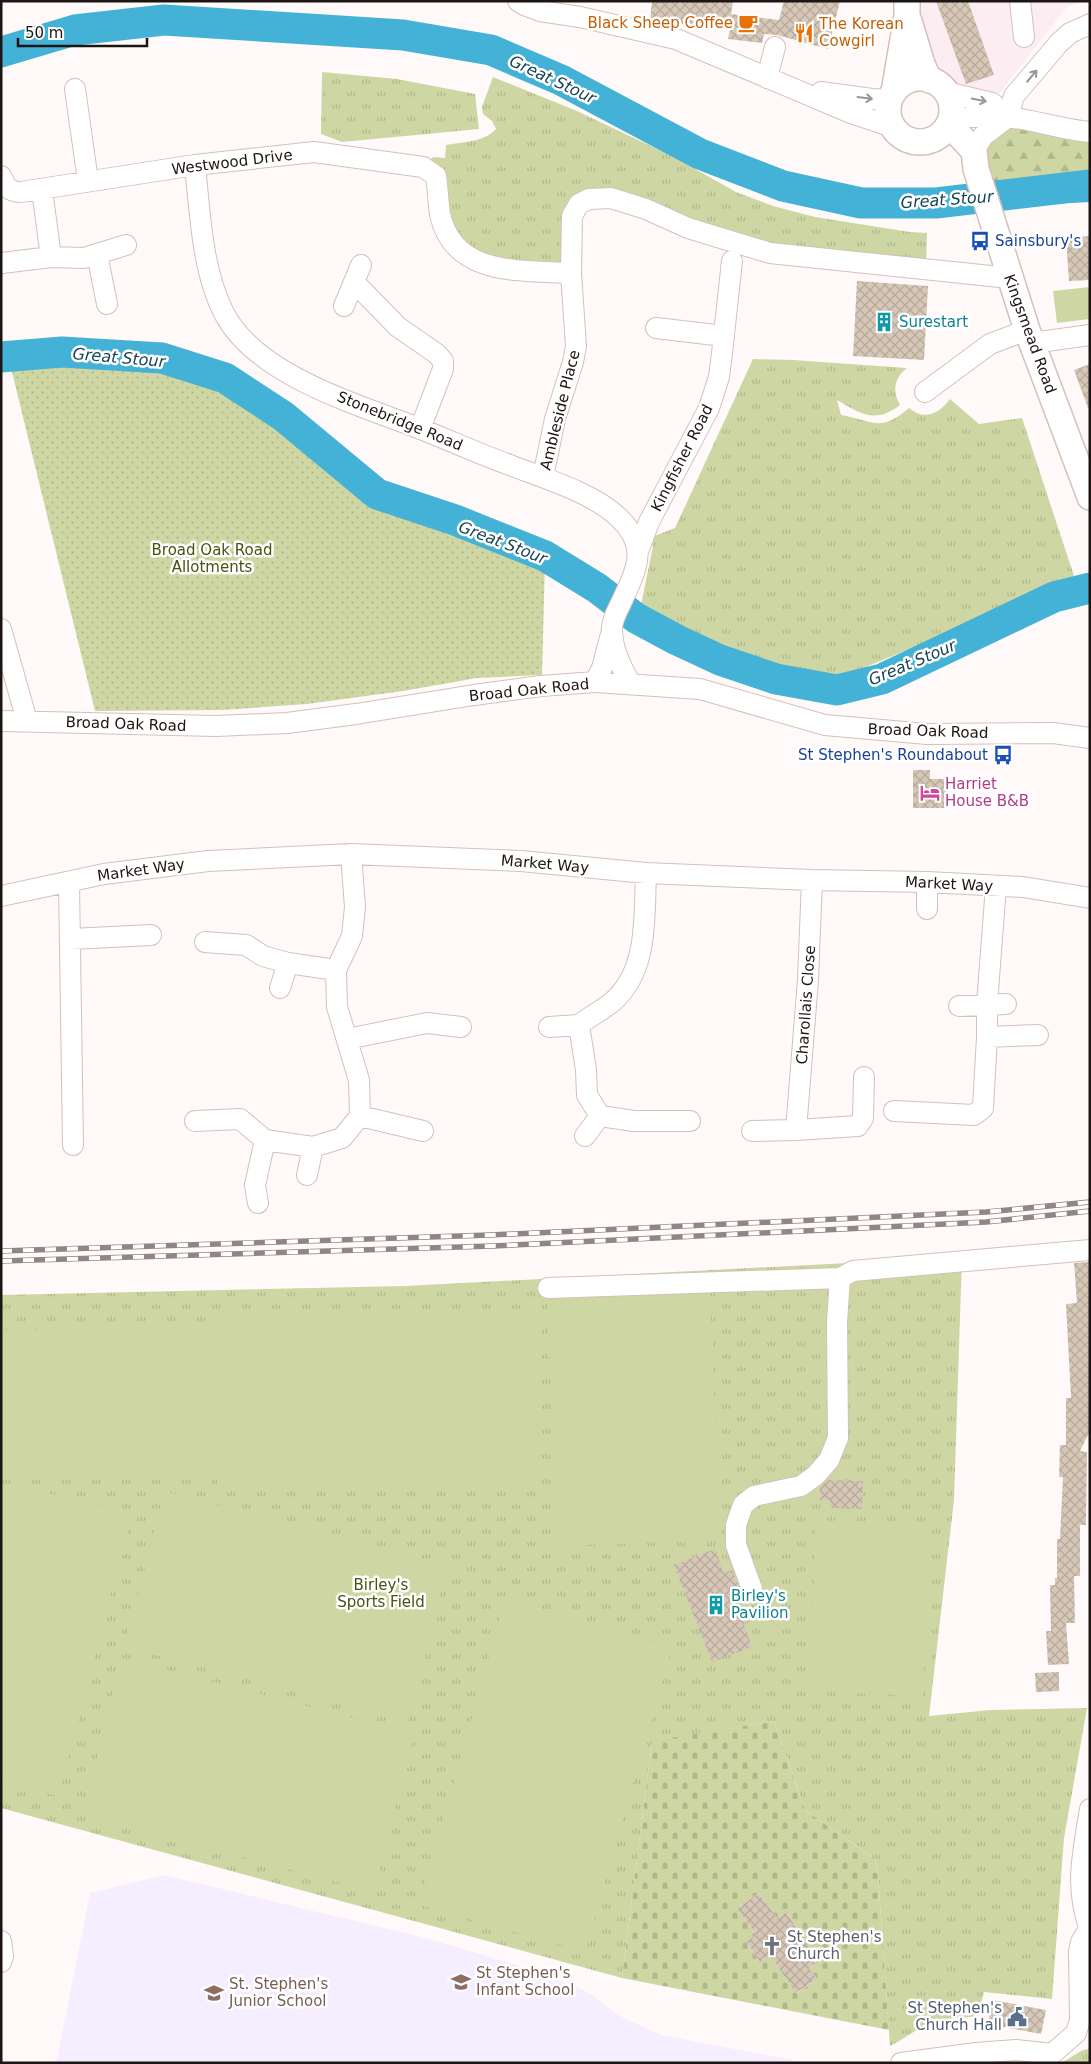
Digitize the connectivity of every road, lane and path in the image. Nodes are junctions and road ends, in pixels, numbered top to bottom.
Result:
1 (518, 1) edge
2 (1020, 1) edge
3 (907, 9) edge
4 (1090, 24) edge
5 (1024, 37) dead end
6 (770, 45) dead end
7 (767, 78) junction
8 (937, 86) junction
9 (75, 89) dead end
10 (892, 96) junction
11 (1008, 117) junction
12 (950, 121) junction
13 (893, 127) junction
14 (1090, 132) edge
15 (926, 142) junction
16 (976, 164) junction
17 (195, 165) junction
18 (1, 176) edge
19 (88, 181) junction
20 (42, 190) junction
21 (126, 245) dead end
22 (97, 254) junction
23 (51, 256) junction
24 (732, 261) dead end
25 (2, 263) edge
26 (571, 274) junction
27 (1010, 278) junction
28 (107, 304) dead end
29 (344, 306) dead end
30 (656, 328) dead end
31 (1090, 335) edge
32 (724, 336) junction
33 (1030, 336) junction
34 (925, 392) dead end
35 (420, 429) junction
36 (543, 477) junction
37 (1088, 486) edge
38 (639, 549) junction
39 (612, 628) junction
40 (1, 629) edge
41 (595, 682) junction
42 (632, 684) junction
43 (1, 721) edge
44 (27, 721) junction
45 (1090, 724) edge
46 (1053, 733) junction
47 (1090, 738) edge
48 (350, 854) junction
49 (646, 873) junction
50 (812, 880) junction
51 (69, 882) junction
52 (927, 882) junction
53 (996, 886) junction
54 (1, 896) edge
55 (1090, 898) edge
56 (927, 909) dead end
57 (151, 935) dead end
58 (71, 939) junction
59 (205, 942) dead end
60 (288, 963) junction
61 (336, 970) junction
62 (280, 988) dead end
63 (996, 1004) junction
64 (959, 1006) dead end
65 (578, 1024) junction
66 (462, 1027) dead end
67 (549, 1027) dead end
68 (1038, 1035) dead end
69 (987, 1037) junction
70 (347, 1040) junction
71 (864, 1077) dead end
72 (894, 1111) dead end
73 (360, 1116) junction
74 (600, 1116) junction
75 (195, 1121) dead end
76 (690, 1121) dead end
77 (796, 1130) junction
78 (423, 1131) dead end
79 (752, 1131) dead end
80 (585, 1136) dead end
81 (265, 1140) junction
82 (73, 1145) dead end
83 (313, 1147) junction
84 (306, 1175) dead end
85 (258, 1203) dead end
86 (1090, 1250) edge
87 (840, 1278) junction
88 (548, 1288) dead end
89 (752, 1589) dead end
90 (1090, 1809) edge
91 (1090, 1929) edge
92 (1, 1940) edge
93 (1, 1962) edge
94 (1011, 2057) edge
95 (901, 2063) edge

1 - 7 street
2 - 5 street
3 - 8 main road
3 - 10 main road
11 -> 4 street
6 - 7 street
7 -> 10 street
7 - 13 street
8 - 10 main road
8 -> 11 street
8 - 12 main road
9 - 19 street
10 - 13 main road
11 - 12 street
11 - 14 street
11 - 16 street
12 - 15 main road
12 - 16 main road, Kingsmead Road
13 - 15 main road
15 - 16 main road
16 - 27 main road, Kingsmead Road
17 - 19 street, Westwood Drive
17 - 26 street, Westwood Drive
17 - 35 street, Stonebridge Road
18 - 20 street, Westwood Drive
19 - 20 street, Westwood Drive
20 - 23 street
21 - 22 street
22 - 23 street
22 - 28 street
23 - 25 street
24 - 32 street, Kingfisher Road
26 - 27 street, Ambleside Place
26 - 36 street, Ambleside Place
27 - 33 main road, Kingsmead Road
29 - 35 street
30 - 32 street
31 - 33 street
32 - 38 street, Kingfisher Road
33 - 34 street
33 - 37 main road, Kingsmead Road
35 - 36 street, Stonebridge Road
36 - 38 street, Stonebridge Road
38 - 39 street
39 - 41 street
39 - 42 street
40 - 44 street
41 - 42 street, Broad Oak Road
41 - 44 street, Broad Oak Road
42 - 46 street, Broad Oak Road
43 - 44 street, Broad Oak Road
45 - 46 street, Broad Oak Road
46 - 47 street, Broad Oak Road
48 - 49 street, Market Way
48 - 51 street, Market Way
48 - 61 street
49 - 50 street, Market Way
49 - 65 street
50 - 52 street, Market Way
50 - 77 street, Charollais Close
51 - 54 street, Market Way
51 - 58 street
52 - 53 street, Market Way
52 - 56 street
53 - 55 street, Market Way
53 - 63 street
57 - 58 street
58 - 82 street
59 - 60 street
60 - 61 street
60 - 62 street
61 - 70 street
63 - 64 street
63 - 69 street
65 - 67 street
65 - 74 street
66 - 70 street
68 - 69 street
69 - 72 street
70 - 73 street
71 - 77 street
73 - 78 street
73 - 83 street
74 - 76 street
74 - 80 street
75 - 81 street
77 - 79 street
81 - 83 street
81 - 85 street
83 - 84 street
86 - 87 street
87 - 88 street
87 - 89 street
90 - 91 street
91 - 94 street
92 - 93 street
94 - 95 street

